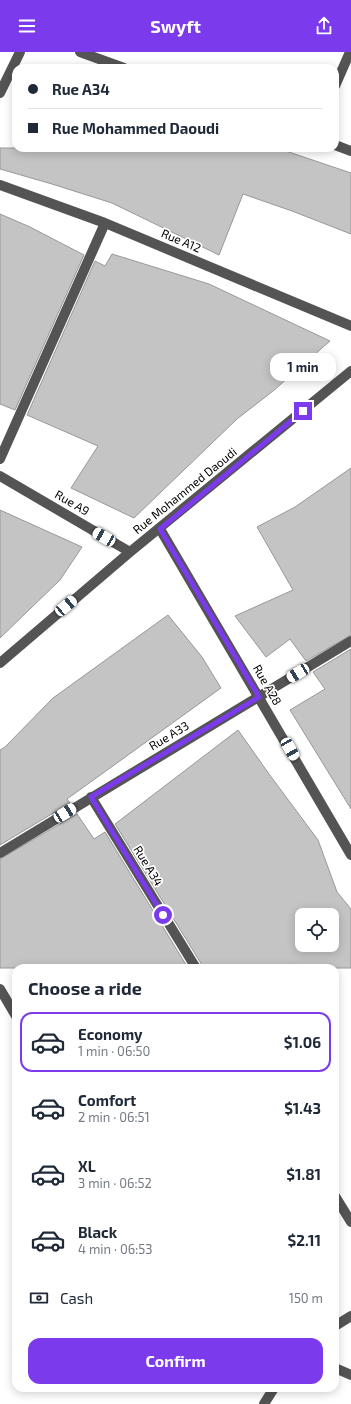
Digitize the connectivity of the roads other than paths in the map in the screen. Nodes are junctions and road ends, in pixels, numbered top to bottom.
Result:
1 (20, 52) edge
2 (80, 52) edge
3 (350, 52) edge
4 (14, 64) edge
5 (113, 64) edge
6 (12, 69) edge
7 (339, 77) edge
8 (0, 94) edge
9 (339, 146) edge
10 (351, 151) edge
11 (0, 185) edge
12 (104, 223) junction
13 (351, 326) edge
14 (351, 371) edge
15 (0, 459) edge
16 (0, 476) edge
17 (160, 529) junction
18 (130, 552) junction
19 (351, 641) edge
20 (2, 658) edge
21 (259, 697) junction
22 (91, 797) junction
23 (0, 853) edge
24 (351, 855) edge
25 (194, 964) edge
26 (0, 989) edge
27 (12, 1009) edge
28 (339, 1202) edge
29 (351, 1222) edge
30 (351, 1316) edge
31 (339, 1324) edge
32 (339, 1370) edge
33 (351, 1375) edge
34 (272, 1392) edge
35 (264, 1404) edge

1 - 4 street
2 - 5 street
3 - 7 street
6 - 8 street
9 - 10 street
11 - 12 street, Rue A12
12 - 13 street, Rue A12
12 - 15 street
14 - 17 street, Rue Mohammed Daoudi
16 - 18 street, Rue A9
17 - 18 street, Rue Mohammed Daoudi
17 - 21 street, Rue A28
18 - 20 street, Rue Mohammed Daoudi
19 - 21 street, Rue A33
21 - 22 street, Rue A33
21 - 24 street, Rue A28
22 - 23 street, Rue A33
22 - 25 street, Rue A34
26 - 27 street
28 - 29 street
30 - 31 street
32 - 33 street
34 - 35 street

